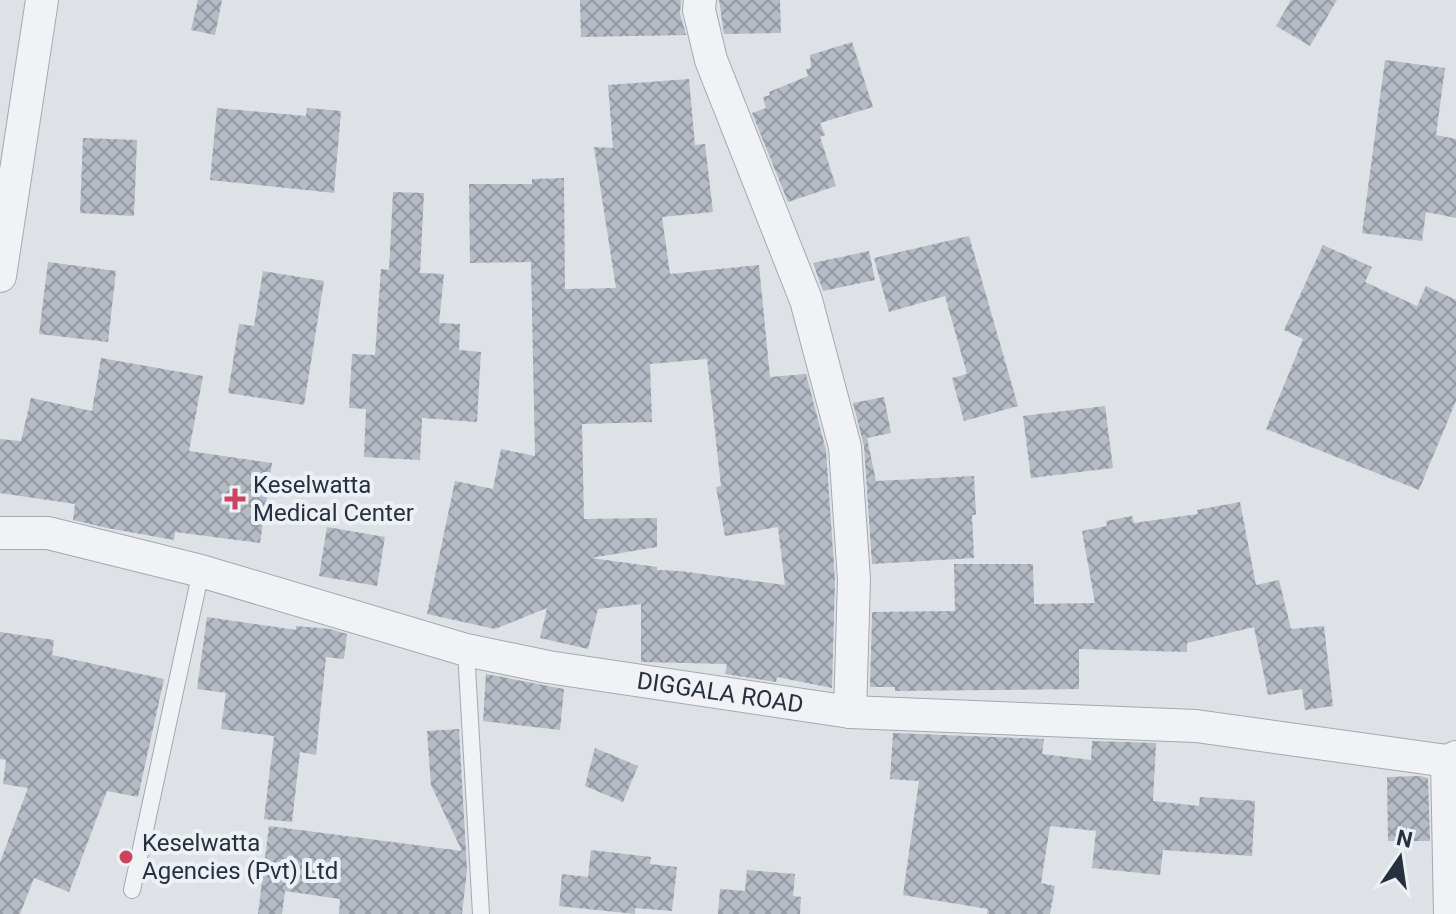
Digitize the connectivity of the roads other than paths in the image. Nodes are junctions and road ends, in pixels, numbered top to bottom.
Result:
1 (42, 0) edge
2 (700, 0) edge
3 (0, 276) edge
4 (0, 533) edge
5 (201, 571) junction
6 (466, 650) junction
7 (850, 712) junction
8 (1451, 759) edge
9 (132, 890) dead end
10 (481, 914) edge
11 (1450, 914) edge

1 - 3 street
2 - 7 street
4 - 5 street, DIGGALA ROAD
5 - 6 street, DIGGALA ROAD
5 - 9 lane
6 - 7 street, DIGGALA ROAD
6 - 10 lane
7 - 8 street, DIGGALA ROAD
8 - 11 street

